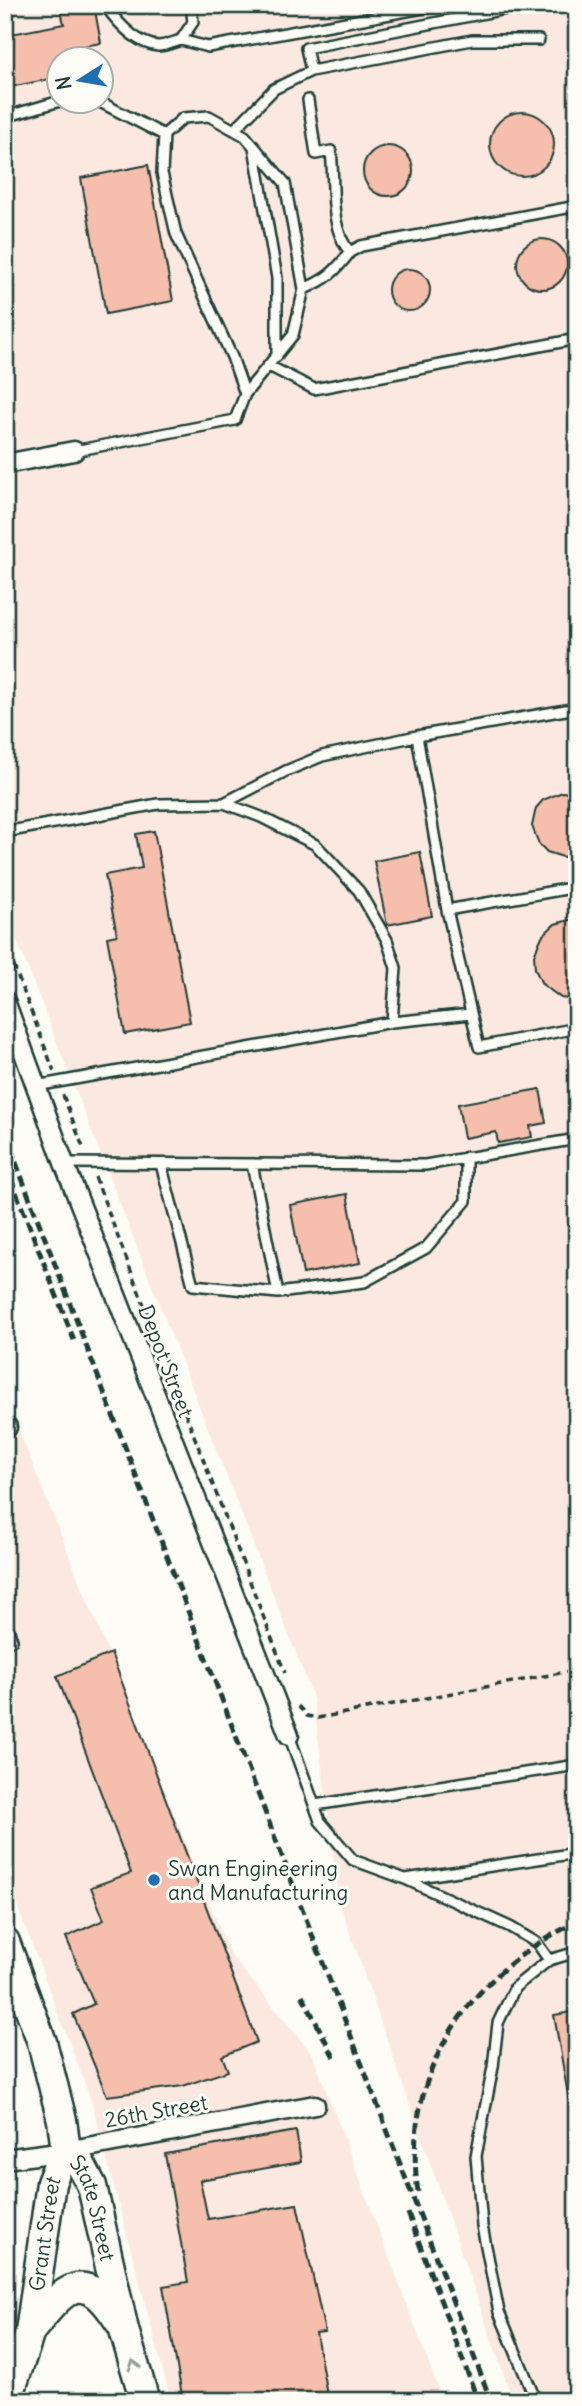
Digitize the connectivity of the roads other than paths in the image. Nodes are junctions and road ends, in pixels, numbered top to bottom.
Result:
1 (105, 5) edge
2 (191, 5) edge
3 (440, 5) edge
4 (526, 5) edge
5 (181, 40) junction
6 (539, 40) dead end
7 (312, 71) junction
8 (308, 100) dead end
9 (46, 105) edge
10 (116, 110) edge
11 (5, 117) edge
12 (234, 130) junction
13 (164, 135) junction
14 (254, 147) junction
15 (577, 206) edge
16 (350, 252) junction
17 (304, 289) junction
18 (577, 339) edge
19 (277, 356) junction
20 (269, 366) junction
21 (245, 394) junction
22 (74, 451) joint
23 (5, 464) edge
24 (577, 708) edge
25 (417, 737) junction
26 (224, 803) junction
27 (5, 832) edge
28 (577, 887) edge
29 (447, 910) junction
30 (5, 1001) edge
31 (471, 1014) junction
32 (392, 1022) junction
33 (577, 1028) edge
34 (36, 1086) junction
35 (577, 1139) edge
36 (466, 1157) junction
37 (64, 1163) junction
38 (161, 1164) junction
39 (252, 1164) junction
40 (278, 1293) junction
41 (5, 1621) edge
42 (5, 1642) edge
43 (289, 1735) joint
44 (577, 1765) edge
45 (315, 1805) junction
46 (577, 1853) edge
47 (405, 1879) junction
48 (5, 1942) edge
49 (577, 1952) edge
50 (549, 1960) junction
51 (11, 1976) edge
52 (315, 2105) dead end
53 (66, 2151) junction
54 (5, 2159) edge
55 (124, 2330) junction
56 (30, 2332) junction
57 (6, 2401) edge
58 (145, 2401) edge
59 (536, 2401) edge

1 - 5 lane
2 - 5 lane
3 - 5 lane
4 - 7 lane
6 - 7 lane
7 - 12 lane
8 - 16 lane
9 - 11 lane
10 - 13 lane
12 - 13 lane
12 - 14 lane
13 - 21 lane
14 - 17 lane
14 - 19 lane
15 - 16 lane
16 - 17 lane
17 - 19 lane
18 - 20 lane
19 - 20 lane
20 - 21 lane
21 - 22 lane
22 - 23 street
24 - 25 lane
25 - 26 lane
25 - 29 lane
26 - 27 lane
26 - 32 lane
28 - 29 lane
29 - 31 lane
30 - 34 street, Depot Street
31 - 32 lane
31 - 33 lane
32 - 34 lane
34 - 37 street, Depot Street
35 - 36 lane
36 - 39 lane
36 - 40 lane
37 - 38 lane
37 - 43 street, Depot Street
38 - 39 lane
38 - 40 lane
39 - 40 lane
41 - 42 lane
43 - 45 lane
44 - 45 lane
45 - 47 lane
46 - 47 lane
47 - 50 lane
48 - 51 main road, State Street
49 - 50 lane
50 - 59 lane
51 - 53 main road, State Street
52 - 53 street, 26th Street
53 - 54 street, 26th Street
53 - 55 main road, State Street
53 - 56 main road, Grant Street
55 - 56 main road
58 -> 55 main road, State Street
56 - 57 main road, Grant Street

